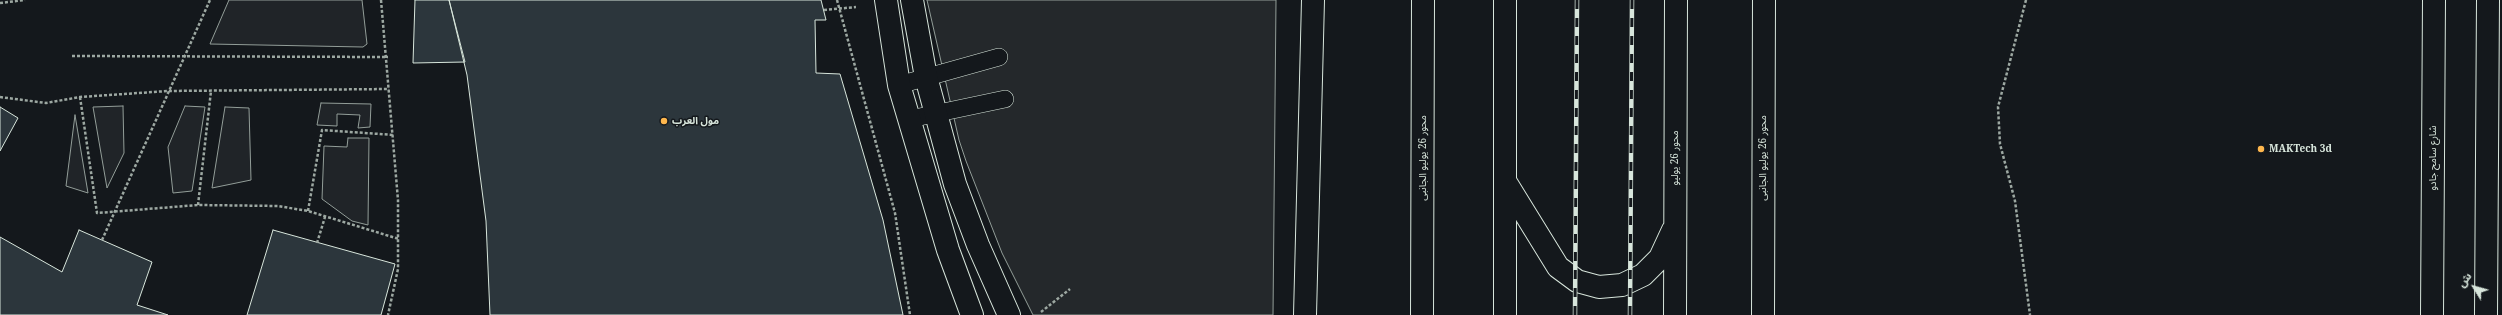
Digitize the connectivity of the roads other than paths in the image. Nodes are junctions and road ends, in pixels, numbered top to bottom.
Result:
1 (886, 0) edge
2 (912, 0) edge
3 (1314, 0) edge
4 (1424, 0) edge
5 (1505, 0) edge
6 (1676, 0) edge
7 (1764, 0) edge
8 (2434, 0) edge
9 (2488, 0) edge
10 (999, 57) dead end
11 (926, 77) junction
12 (899, 85) junction
13 (1005, 99) dead end
14 (935, 114) junction
15 (910, 119) junction
16 (1505, 181) junction
17 (1675, 227) junction
18 (972, 315) edge
19 (1009, 315) edge
20 (1305, 315) edge
21 (1422, 315) edge
22 (1505, 315) edge
23 (1675, 315) edge
24 (1763, 315) edge
25 (2432, 315) edge
26 (2486, 315) edge

1 - 12 main road
2 - 11 main road
3 - 20 main road
4 - 21 main road, محور 26 يوليو الجانبى
5 - 16 main road
6 - 17 main road, محور 26 يوليو
7 - 24 main road, محور 26 يوليو الجانبى
8 - 25 main road, شارع سامح جادو
9 - 26 main road
10 - 11 lane
11 - 12 lane
11 - 14 main road
12 - 15 main road
13 - 14 lane
14 - 15 lane
14 - 19 main road
15 - 18 main road
16 - 17 main road
16 - 22 main road
17 - 23 main road, محور 26 يوليو

